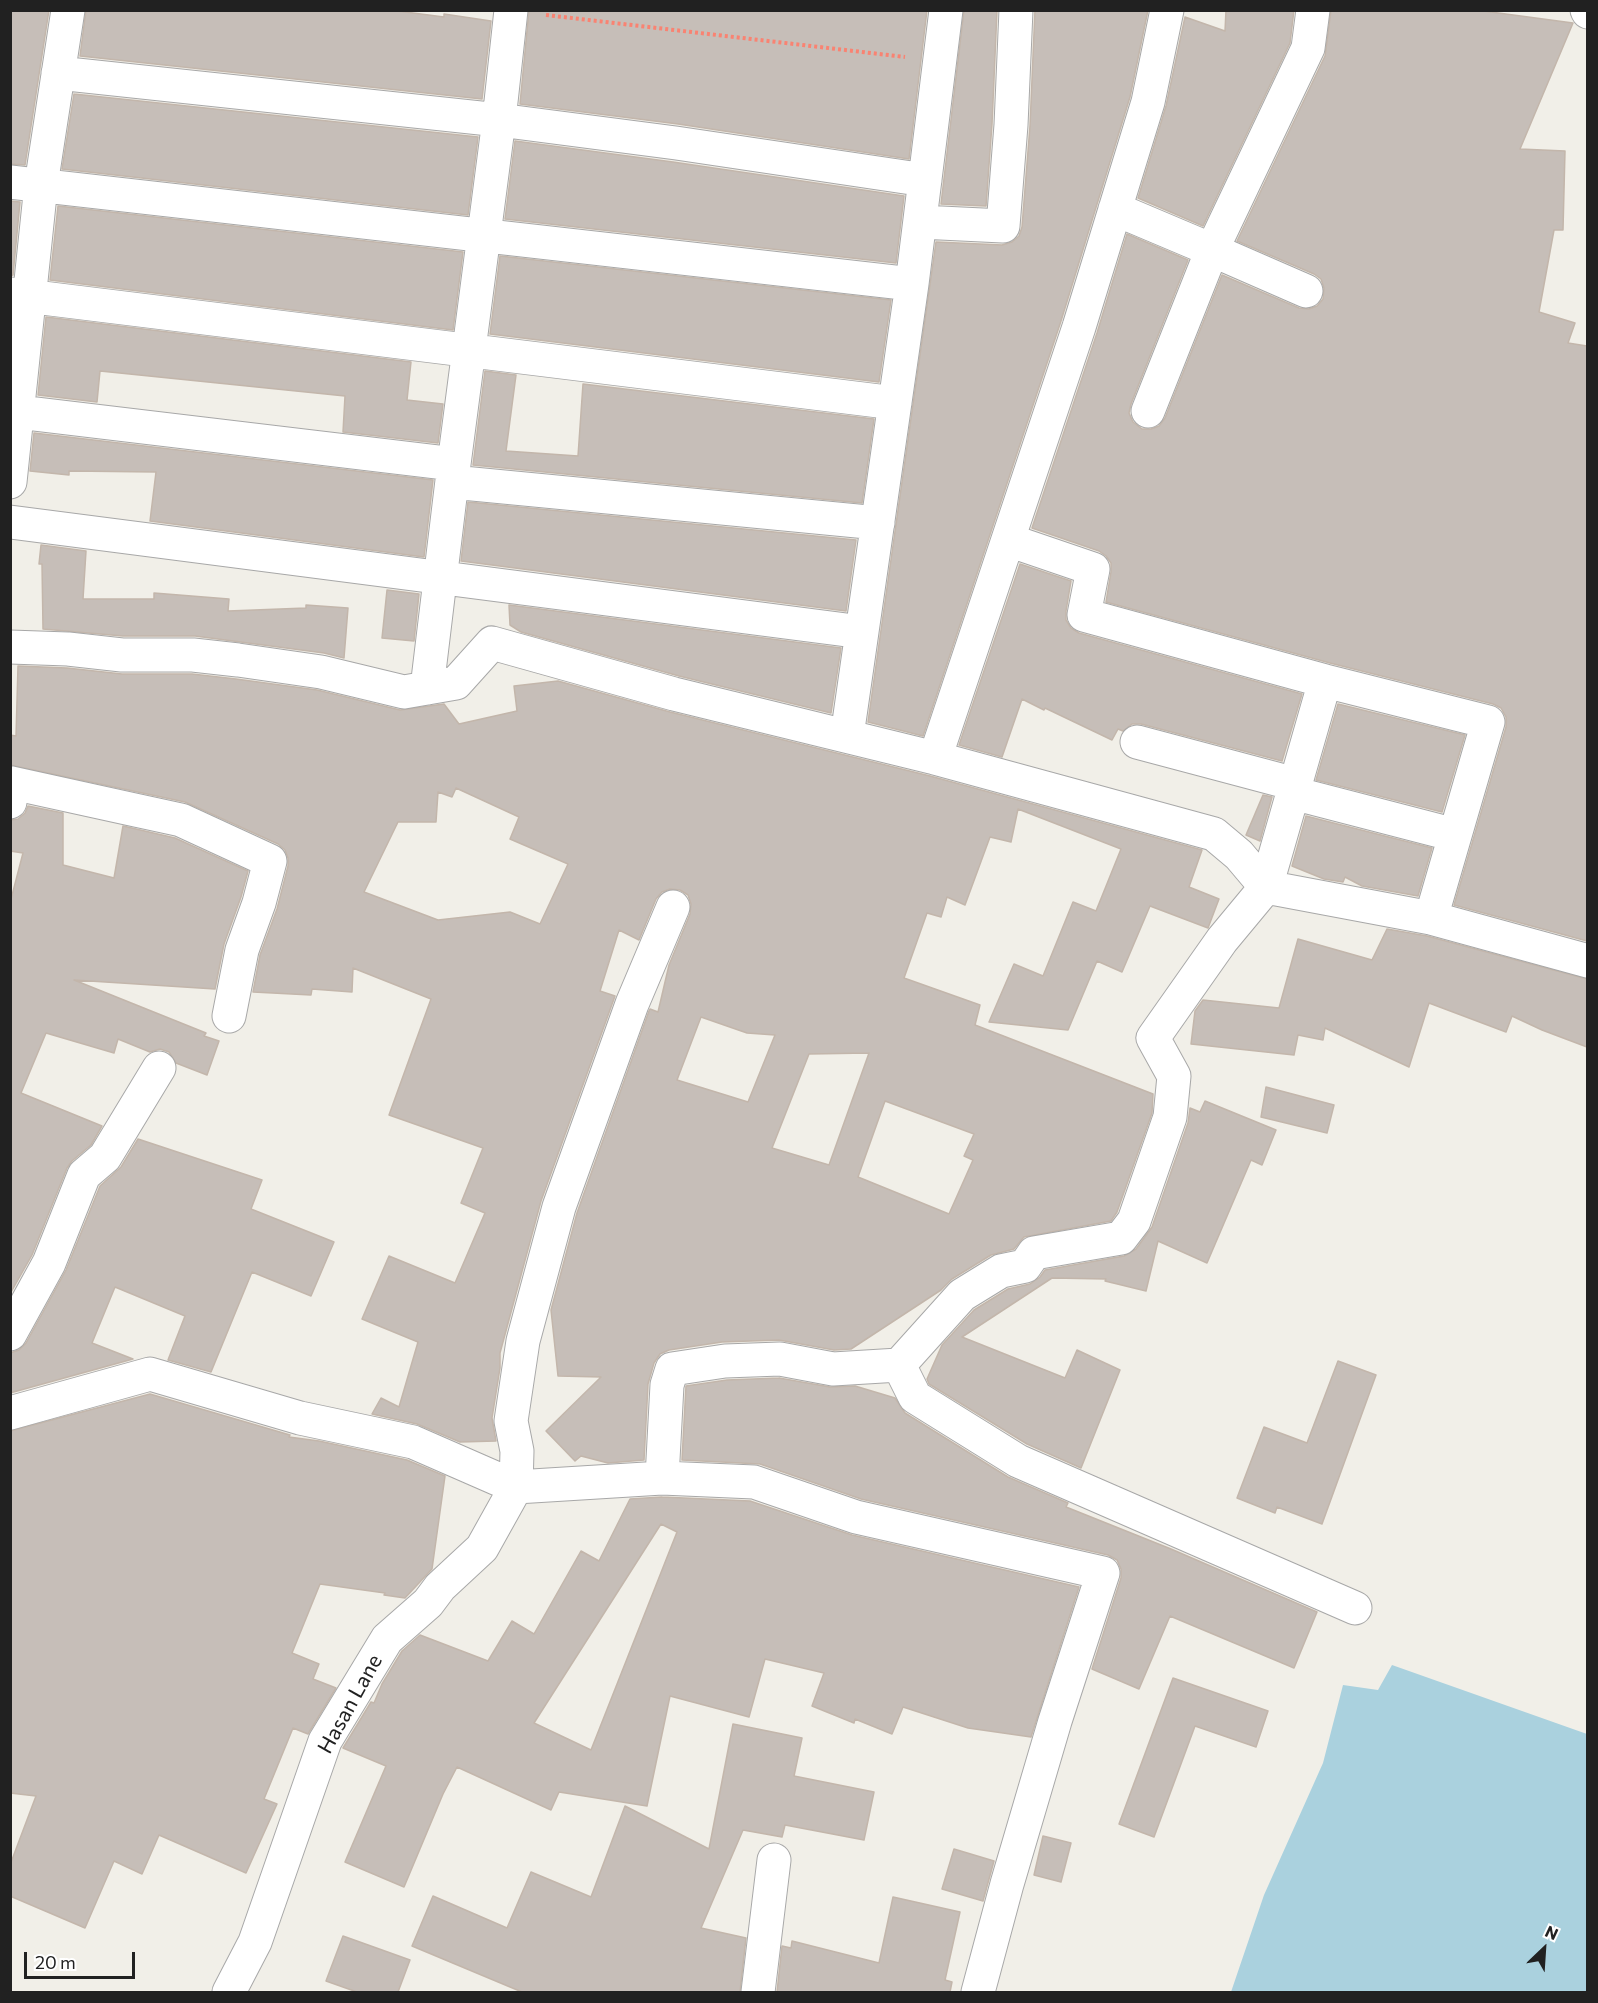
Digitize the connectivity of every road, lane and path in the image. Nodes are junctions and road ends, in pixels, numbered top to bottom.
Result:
1 (68, 10) edge
2 (946, 10) edge
3 (1016, 10) edge
4 (1167, 10) edge
5 (1313, 10) edge
6 (511, 11) edge
7 (940, 61) junction
8 (58, 73) junction
9 (499, 120) junction
10 (925, 180) junction
11 (26, 183) edge
12 (1115, 209) junction
13 (920, 222) junction
14 (484, 235) junction
15 (1212, 250) junction
16 (912, 284) junction
17 (1306, 291) dead end
18 (20, 295) edge
19 (469, 350) junction
20 (895, 402) junction
21 (1149, 411) dead end
22 (14, 412) edge
23 (453, 473) junction
24 (10, 482) edge
25 (10, 522) edge
26 (878, 523) junction
27 (1008, 540) junction
28 (441, 577) junction
29 (862, 632) junction
30 (10, 647) edge
31 (1325, 681) junction
32 (427, 688) junction
33 (847, 736) junction
34 (1137, 742) dead end
35 (935, 758) junction
36 (1294, 788) junction
37 (10, 802) edge
38 (1455, 835) junction
39 (1266, 887) junction
40 (673, 907) dead end
41 (1431, 918) junction
42 (1587, 961) edge
43 (229, 1016) dead end
44 (159, 1068) dead end
45 (10, 1334) edge
46 (899, 1365) junction
47 (10, 1413) edge
48 (663, 1478) junction
49 (516, 1487) junction
50 (1355, 1608) dead end
51 (774, 1860) dead end
52 (229, 1992) edge
53 (758, 1992) edge
54 (978, 1992) edge

1 - 8 street
2 - 7 street
3 - 13 street
4 - 12 street
5 - 15 street
6 - 7 path
6 - 9 street
7 - 10 street
8 - 9 street
8 - 11 street
9 - 10 street
9 - 14 street
10 - 13 street
11 - 14 street
11 - 18 street
12 - 15 street
12 - 27 street
13 - 16 street
14 - 16 street
14 - 19 street
15 - 17 street
15 - 21 street
16 - 20 street
18 - 19 street
18 - 22 street
19 - 20 street
19 - 23 street
20 - 26 street
22 - 23 street
22 - 24 street
23 - 26 street
23 - 28 street
25 - 28 street
26 - 29 street
27 - 31 street
27 - 35 street
28 - 29 street
28 - 32 street
29 - 33 street
30 - 32 street
31 - 36 street
31 - 38 street
32 - 33 street
33 - 35 street
34 - 36 street
35 - 39 street
36 - 38 street
36 - 39 street
37 - 43 street
38 - 41 street
39 - 41 street
39 - 46 street
40 - 49 street
41 - 42 street
44 - 45 street
46 - 48 street
46 - 50 street
47 - 49 street
48 - 49 street
48 - 54 street
49 - 52 street, Hasan Lane
51 - 53 street

